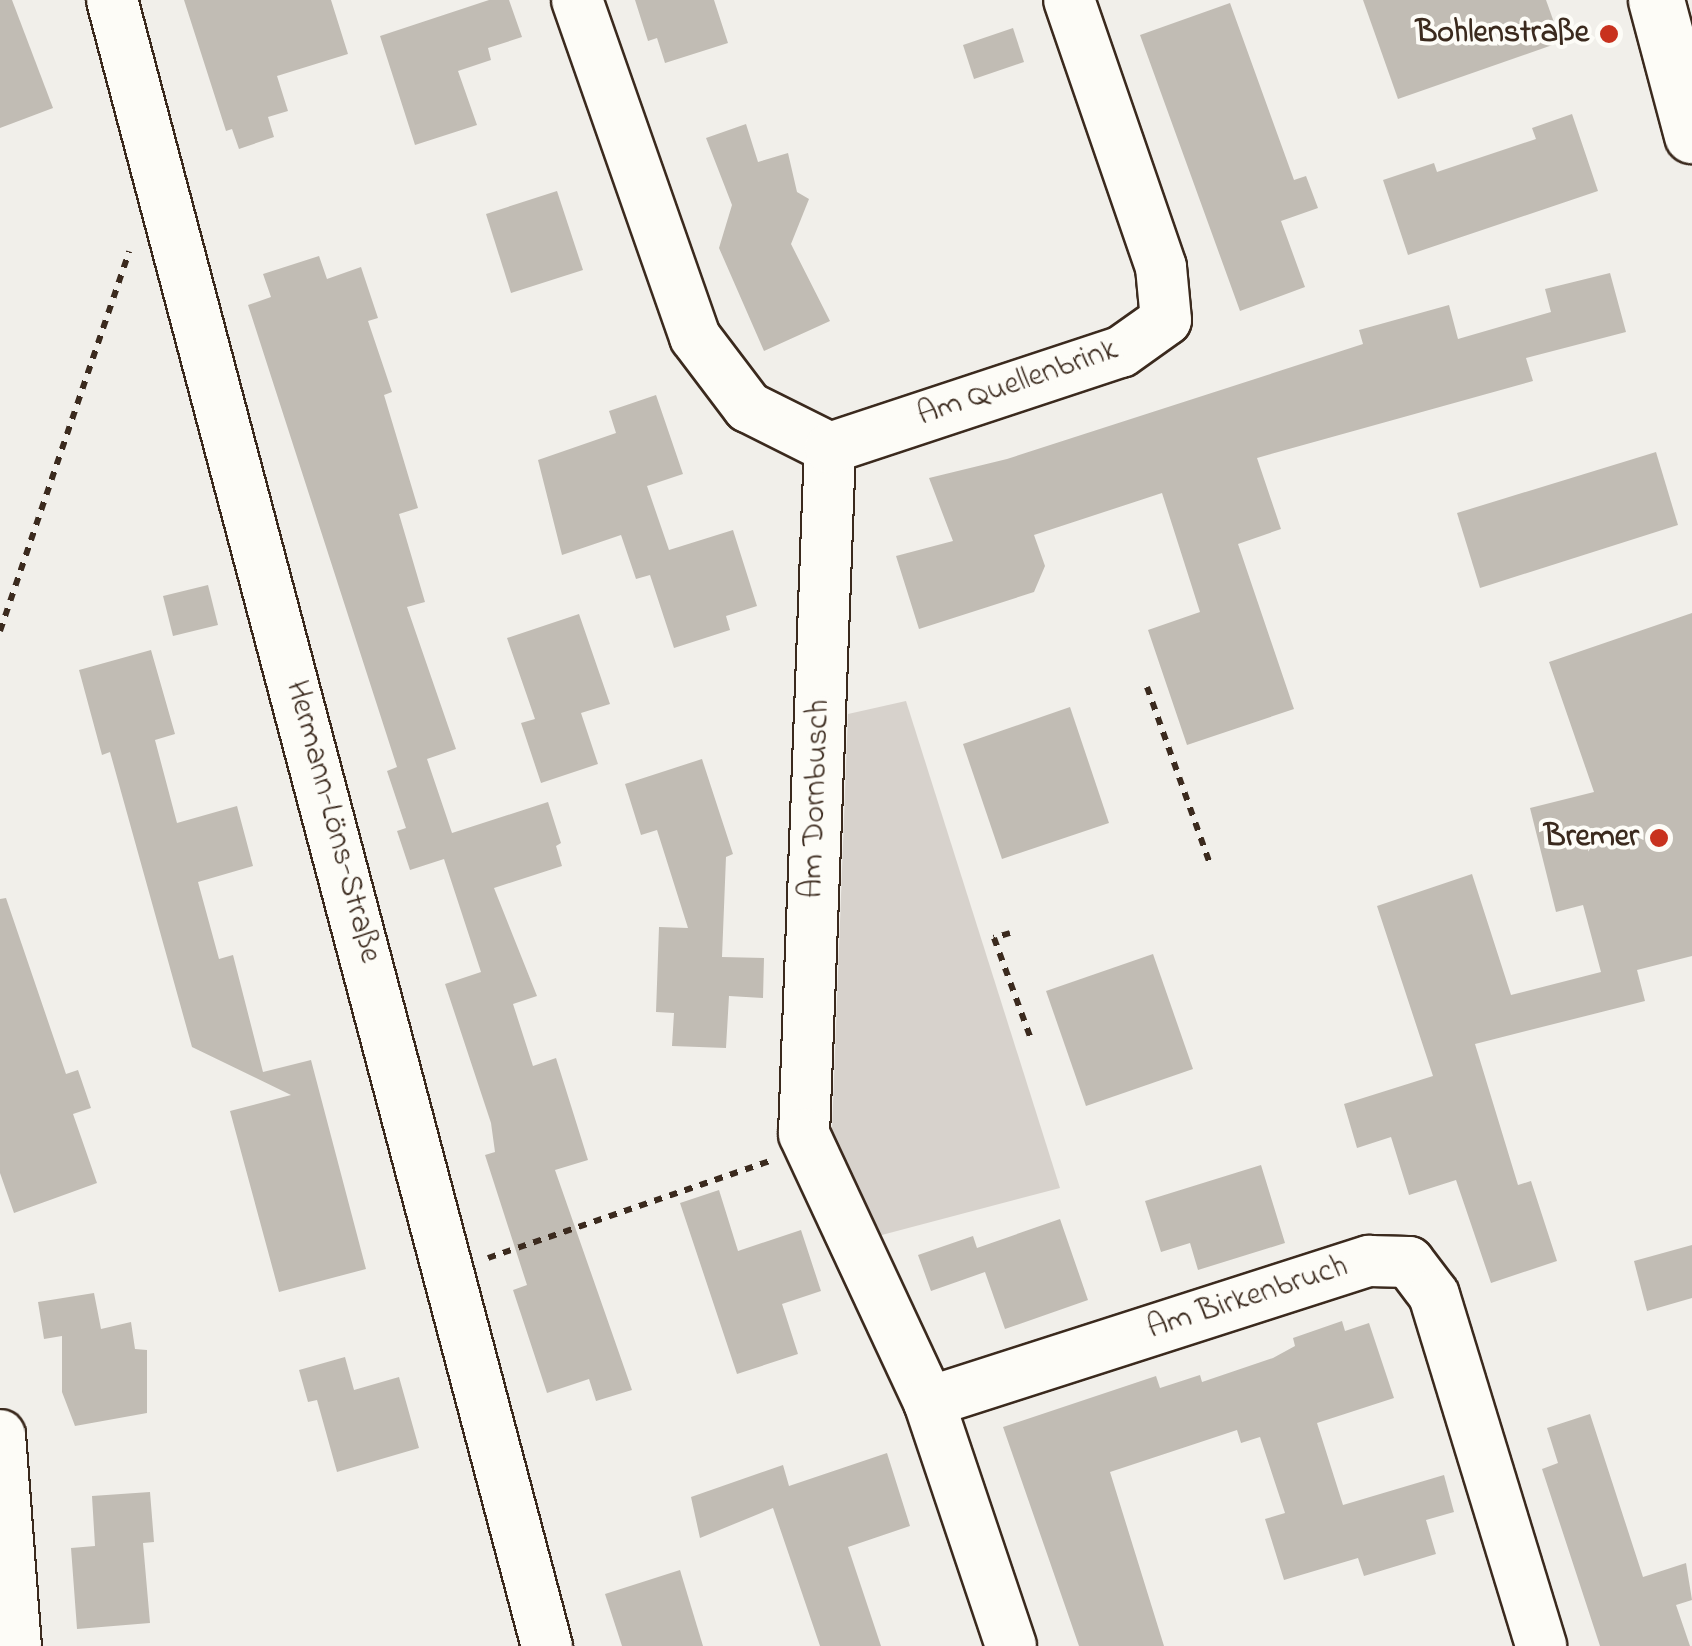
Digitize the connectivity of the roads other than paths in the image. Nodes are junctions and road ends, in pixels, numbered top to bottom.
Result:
1 (112, 0) edge
2 (578, 0) edge
3 (1069, 0) edge
4 (1656, 0) edge
5 (1692, 135) edge
6 (830, 448) junction
7 (929, 1402) junction
8 (0, 1435) edge
9 (16, 1646) edge
10 (547, 1646) edge
11 (1011, 1646) edge
12 (1540, 1646) edge

1 - 10 street, Hermann-Löns-Straße
2 - 6 street
3 - 6 street, Am Quellenbrink
4 - 5 street
6 - 7 street, Am Dornbusch
7 - 11 street, Am Dornbusch
7 - 12 street, Am Birkenbruch
8 - 9 street

